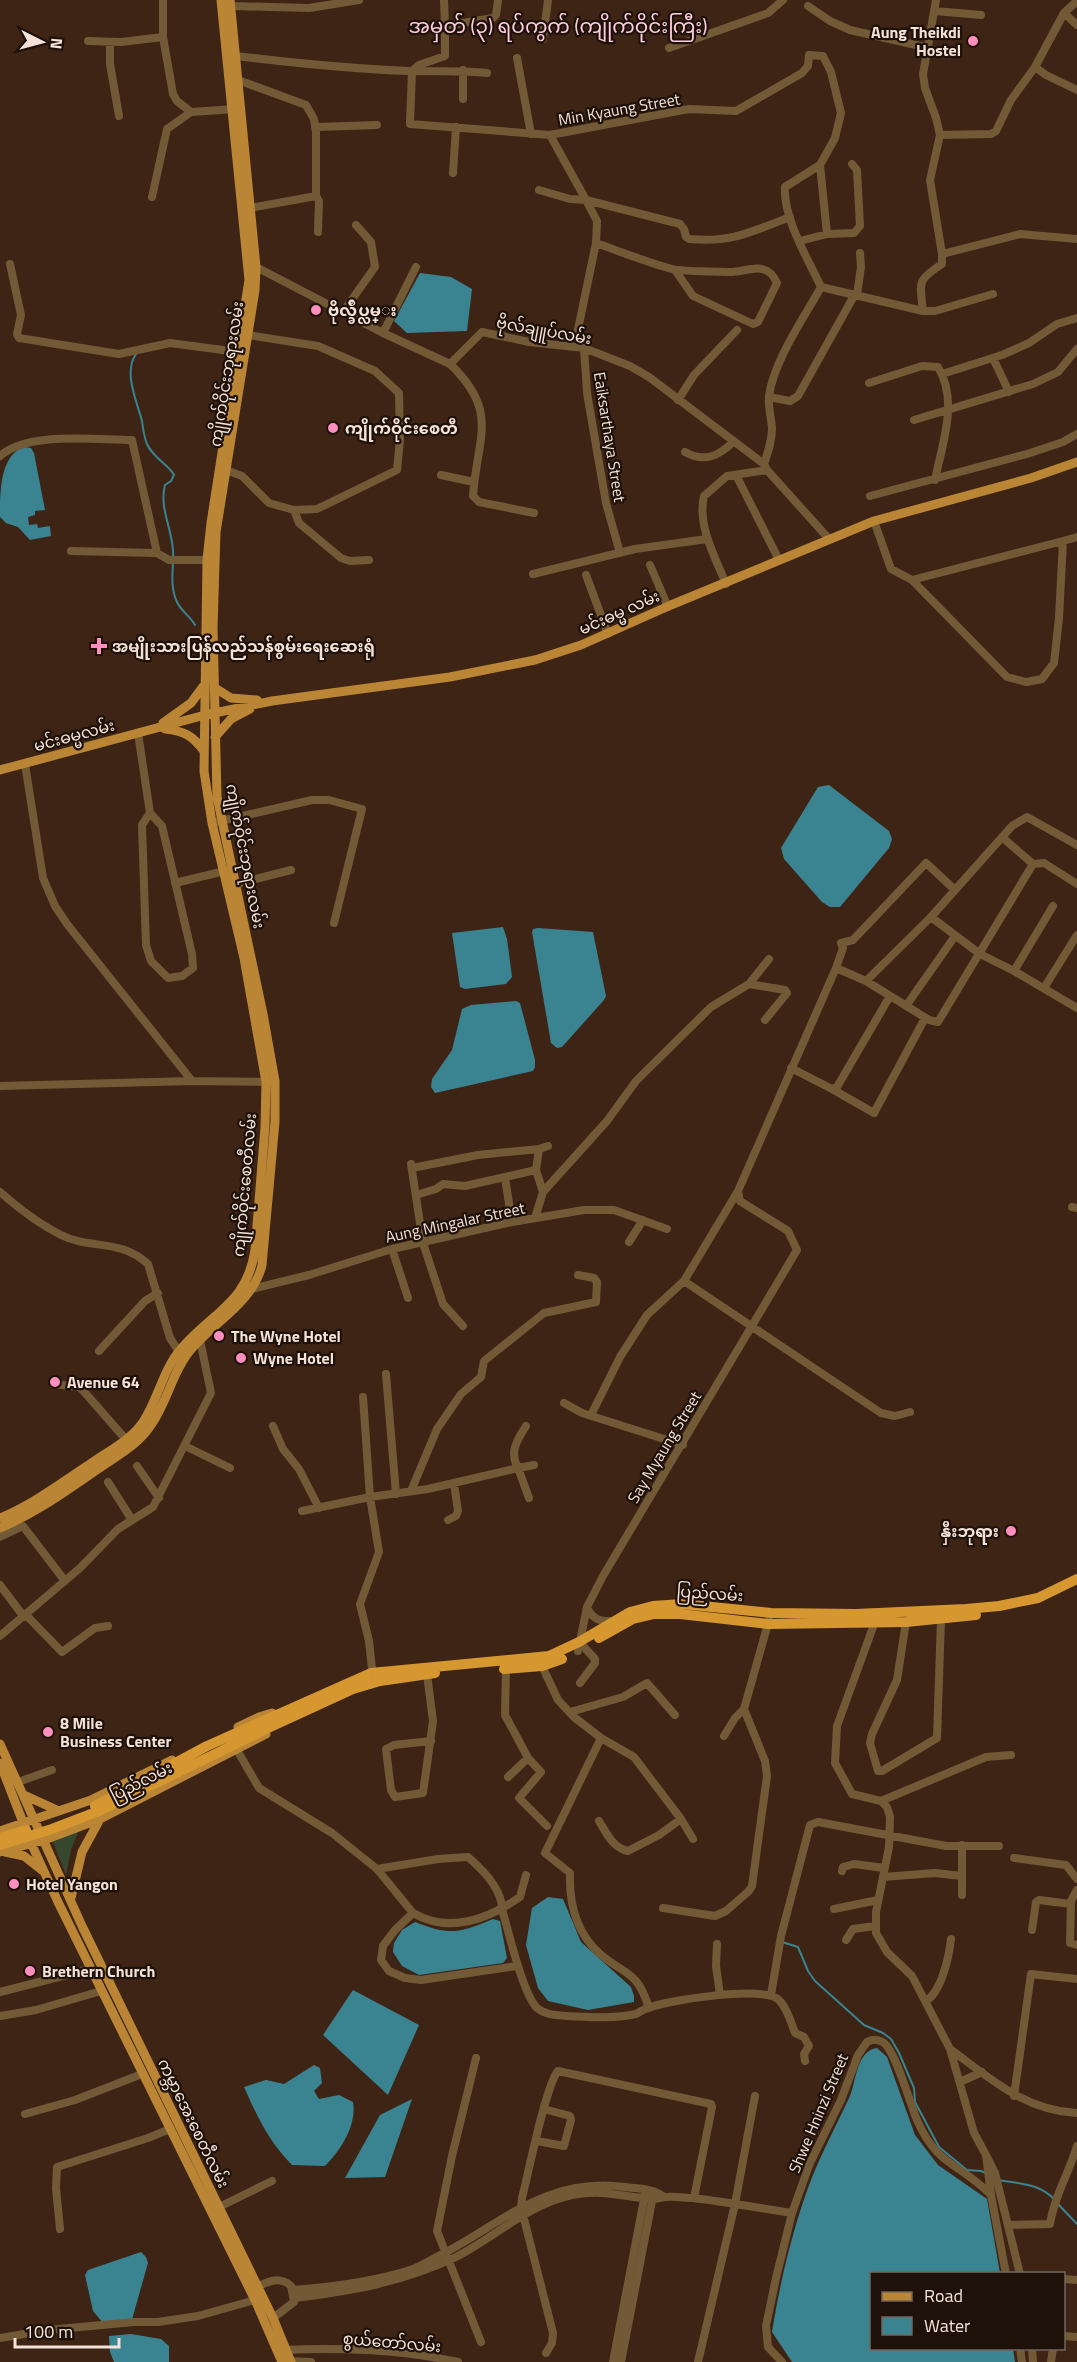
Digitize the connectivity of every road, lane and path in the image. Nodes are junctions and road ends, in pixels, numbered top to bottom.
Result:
1 (163, 0) edge
2 (222, 0) edge
3 (359, 0) edge
4 (444, 0) edge
5 (498, 0) edge
6 (548, 0) edge
7 (783, 0) edge
8 (936, 0) edge
9 (1077, 1) edge
10 (231, 3) edge
11 (808, 6) dead end
12 (935, 11) junction
13 (1064, 13) junction
14 (981, 15) dead end
15 (1077, 25) edge
16 (445, 26) junction
17 (163, 37) junction
18 (543, 39) dead end
19 (88, 41) dead end
20 (110, 42) junction
21 (669, 48) dead end
22 (929, 48) junction
23 (231, 56) junction
24 (517, 58) dead end
25 (1035, 67) junction
26 (463, 70) junction
27 (412, 71) junction
28 (487, 73) dead end
29 (238, 80) junction
30 (1077, 90) edge
31 (463, 99) dead end
32 (236, 109) junction
33 (191, 112) junction
34 (119, 116) dead end
35 (376, 125) dead end
36 (315, 127) junction
37 (456, 127) junction
38 (531, 134) junction
39 (550, 135) junction
40 (940, 135) junction
41 (852, 164) dead end
42 (820, 165) junction
43 (453, 172) dead end
44 (539, 190) dead end
45 (316, 196) junction
46 (152, 197) dead end
47 (586, 200) junction
48 (246, 209) junction
49 (790, 217) junction
50 (356, 225) dead end
51 (318, 232) dead end
52 (827, 234) junction
53 (1077, 238) edge
54 (800, 241) junction
55 (597, 243) junction
56 (860, 253) dead end
57 (942, 254) junction
58 (10, 264) dead end
59 (256, 267) junction
60 (416, 267) dead end
61 (675, 270) junction
62 (821, 287) junction
63 (856, 294) junction
64 (993, 294) dead end
65 (923, 311) junction
66 (343, 312) junction
67 (1077, 318) edge
68 (737, 330) dead end
69 (383, 333) junction
70 (248, 334) junction
71 (584, 348) junction
72 (1077, 349) edge
73 (238, 352) junction
74 (993, 358) junction
75 (450, 364) junction
76 (942, 374) junction
77 (869, 383) dead end
78 (1009, 392) junction
79 (769, 397) junction
80 (678, 400) junction
81 (949, 410) junction
82 (914, 420) dead end
83 (1077, 435) edge
84 (734, 441) junction
85 (685, 452) dead end
86 (0, 456) edge
87 (1077, 462) edge
88 (765, 467) junction
89 (226, 470) junction
90 (441, 475) dead end
91 (736, 475) junction
92 (935, 480) junction
93 (474, 482) junction
94 (870, 496) dead end
95 (294, 510) junction
96 (534, 513) dead end
97 (874, 521) junction
98 (1077, 537) edge
99 (708, 539) junction
100 (829, 539) junction
101 (1063, 541) junction
102 (71, 551) dead end
103 (157, 553) junction
104 (620, 553) junction
105 (211, 560) junction
106 (369, 560) dead end
107 (779, 560) junction
108 (650, 565) dead end
109 (533, 574) dead end
110 (586, 575) dead end
111 (912, 580) junction
112 (726, 584) junction
113 (668, 607) junction
114 (608, 634) junction
115 (205, 684) junction
116 (215, 688) junction
117 (272, 701) junction
118 (215, 713) junction
119 (205, 715) junction
120 (156, 728) junction
121 (138, 733) junction
122 (215, 737) junction
123 (204, 751) junction
124 (25, 764) junction
125 (0, 770) edge
126 (150, 813) junction
127 (216, 822) junction
128 (1002, 837) junction
129 (1077, 845) edge
130 (1033, 864) junction
131 (228, 870) junction
132 (291, 870) dead end
133 (175, 884) junction
134 (236, 884) junction
135 (1077, 884) edge
136 (955, 890) junction
137 (1053, 906) dead end
138 (931, 916) junction
139 (334, 923) dead end
140 (1077, 935) edge
141 (955, 936) junction
142 (980, 954) junction
143 (769, 959) dead end
144 (836, 968) junction
145 (1014, 971) junction
146 (866, 981) junction
147 (749, 984) junction
148 (1044, 988) junction
149 (890, 996) junction
150 (906, 1006) junction
151 (1076, 1006) edge
152 (925, 1018) junction
153 (765, 1020) dead end
154 (791, 1068) junction
155 (192, 1081) junction
156 (270, 1082) junction
157 (0, 1086) edge
158 (832, 1089) junction
159 (548, 1146) dead end
160 (539, 1149) junction
161 (536, 1170) junction
162 (504, 1178) junction
163 (738, 1191) junction
164 (0, 1192) edge
165 (543, 1192) junction
166 (416, 1195) junction
167 (535, 1218) junction
168 (643, 1220) junction
169 (512, 1222) junction
170 (667, 1229) dead end
171 (629, 1242) dead end
172 (423, 1243) junction
173 (392, 1249) junction
174 (578, 1275) dead end
175 (684, 1281) junction
176 (246, 1289) junction
177 (158, 1293) junction
178 (408, 1298) dead end
179 (463, 1326) dead end
180 (750, 1327) junction
181 (200, 1340) junction
182 (99, 1351) dead end
183 (182, 1355) junction
184 (386, 1374) dead end
185 (53, 1384) dead end
186 (363, 1397) dead end
187 (564, 1403) dead end
188 (910, 1413) dead end
189 (591, 1415) junction
190 (273, 1426) dead end
191 (526, 1426) dead end
192 (129, 1443) junction
193 (683, 1445) junction
194 (185, 1446) junction
195 (534, 1465) dead end
196 (137, 1466) dead end
197 (230, 1468) dead end
198 (519, 1468) junction
199 (108, 1482) dead end
200 (454, 1484) junction
201 (60, 1489) junction
202 (411, 1491) junction
203 (396, 1494) junction
204 (370, 1497) junction
205 (159, 1498) junction
206 (529, 1498) dead end
207 (319, 1508) junction
208 (302, 1511) dead end
209 (0, 1518) edge
210 (132, 1520) junction
211 (448, 1520) dead end
212 (0, 1528) edge
213 (0, 1537) edge
214 (1077, 1579) edge
215 (65, 1581) junction
216 (0, 1585) edge
217 (1077, 1587) edge
218 (587, 1606) junction
219 (25, 1616) junction
220 (770, 1618) junction
221 (876, 1618) junction
222 (941, 1619) junction
223 (613, 1621) junction
224 (906, 1622) junction
225 (108, 1626) dead end
226 (0, 1636) edge
227 (581, 1647) junction
228 (542, 1666) junction
229 (506, 1668) junction
230 (427, 1674) junction
231 (373, 1678) junction
232 (580, 1683) dead end
233 (744, 1709) junction
234 (570, 1712) junction
235 (285, 1715) junction
236 (675, 1715) dead end
237 (264, 1725) junction
238 (724, 1736) dead end
239 (601, 1738) junction
240 (431, 1741) junction
241 (0, 1744) edge
242 (237, 1750) junction
243 (1011, 1755) dead end
244 (528, 1758) junction
245 (0, 1763) edge
246 (52, 1770) dead end
247 (508, 1777) dead end
248 (18, 1782) junction
249 (22, 1793) junction
250 (91, 1800) junction
251 (881, 1802) junction
252 (15, 1803) junction
253 (59, 1811) junction
254 (35, 1819) junction
255 (681, 1819) junction
256 (100, 1820) junction
257 (598, 1821) dead end
258 (23, 1822) junction
259 (547, 1826) dead end
260 (1, 1833) edge
261 (891, 1836) junction
262 (693, 1839) dead end
263 (44, 1840) junction
264 (31, 1843) junction
265 (0, 1845) edge
266 (962, 1845) junction
267 (999, 1846) dead end
268 (0, 1852) edge
269 (1014, 1858) dead end
270 (377, 1869) junction
271 (842, 1871) dead end
272 (45, 1873) junction
273 (883, 1873) junction
274 (526, 1875) dead end
275 (962, 1876) junction
276 (1077, 1879) edge
277 (1077, 1890) edge
278 (962, 1895) dead end
279 (70, 1898) junction
280 (878, 1900) junction
281 (1071, 1904) junction
282 (663, 1908) dead end
283 (502, 1909) junction
284 (834, 1909) dead end
285 (412, 1914) junction
286 (875, 1926) junction
287 (1032, 1930) dead end
288 (951, 1939) dead end
289 (846, 1940) dead end
290 (717, 1944) dead end
291 (1074, 1944) edge
292 (518, 1966) junction
293 (90, 1969) junction
294 (1077, 1978) edge
295 (101, 1991) junction
296 (0, 1992) edge
297 (720, 1995) junction
298 (771, 1995) junction
299 (926, 2001) junction
300 (649, 2008) junction
301 (0, 2016) edge
302 (135, 2035) junction
303 (126, 2041) junction
304 (950, 2049) junction
305 (476, 2058) dead end
306 (805, 2061) dead end
307 (982, 2072) junction
308 (142, 2074) junction
309 (960, 2082) junction
310 (755, 2096) dead end
311 (1014, 2096) junction
312 (544, 2109) junction
313 (1077, 2113) edge
314 (25, 2114) dead end
315 (170, 2122) junction
316 (537, 2141) junction
317 (1077, 2146) edge
318 (272, 2181) dead end
319 (993, 2183) junction
320 (649, 2194) junction
321 (991, 2195) junction
322 (694, 2198) junction
323 (735, 2204) junction
324 (522, 2211) junction
325 (218, 2212) junction
326 (792, 2213) junction
327 (1008, 2225) junction
328 (60, 2229) dead end
329 (447, 2256) junction
330 (1006, 2272) edge
331 (1020, 2272) edge
332 (254, 2288) junction
333 (293, 2294) junction
334 (255, 2300) junction
335 (273, 2318) junction
336 (0, 2338) edge
337 (481, 2342) dead end
338 (283, 2350) junction
339 (546, 2353) dead end
340 (441, 2360) edge
341 (286, 2362) edge
342 (311, 2362) edge
343 (458, 2362) edge
344 (613, 2362) edge
345 (621, 2362) edge
346 (698, 2362) edge
347 (782, 2362) edge

1 - 17 street
2 - 23 main road, ကျိုက်ဝိုင်းဘုရားလမ်း
3 - 10 street
4 - 16 street
5 - 16 street
6 - 18 street
7 - 21 street
8 - 12 street
9 - 13 street
10 - 23 main road, ကျိုက်ဝိုင်းဘုရားလမ်း
11 - 22 street
12 - 14 street
12 - 22 street
13 - 15 street
13 - 25 street
16 - 27 street
17 - 20 street
17 - 33 street
19 - 20 street
20 - 34 street
22 - 40 street
23 - 27 street
23 - 29 main road, ကျိုက်ဝိုင်းဘုရားလမ်း
23 - 32 main road, ကျိုက်ဝိုင်းဘုရားလမ်း
24 - 38 street
25 - 30 street
25 - 40 street
26 - 27 street
26 - 28 street
26 - 31 street
27 - 37 street, Min Kyaung Street
29 - 32 main road, ကျိုက်ဝိုင်းဘုရားလမ်း
29 - 36 street
32 - 33 street
32 - 48 main road, ကျိုက်ဝိုင်းဘုရားလမ်း
33 - 46 street
35 - 36 street
36 - 45 street
37 - 38 street, Min Kyaung Street
37 - 43 street
38 - 39 street, Min Kyaung Street
39 - 42 street, Min Kyaung Street
39 - 47 street, Eaiksarthaya Street
40 - 57 street
41 - 52 street
42 - 49 street
42 - 52 street
44 - 47 street
45 - 48 street
45 - 51 street
47 - 49 street
47 - 55 street, Eaiksarthaya Street
48 - 59 main road, ကျိုက်ဝိုင်းဘုရားလမ်း
48 - 73 main road, ကျိုက်ဝိုင်းဘုရားလမ်း
49 - 54 street
50 - 66 street
52 - 54 street
53 - 57 street
54 - 62 street
55 - 61 street
55 - 71 street, Eaiksarthaya Street
56 - 63 street
57 - 65 street
58 - 73 street
59 - 66 street
59 - 70 main road, ကျိုက်ဝိုင်းဘုရားလမ်း
60 - 69 street
61 - 61 street
62 - 63 street
62 - 79 street
63 - 65 street
63 - 79 street
64 - 65 street
66 - 69 street
67 - 74 street
68 - 80 street
69 - 75 street
70 - 89 main road, ကျိုက်ဝိုင်းဘုရားလမ်း
70 - 95 street
71 - 75 street, ဗိုလ်ချူပ်လမ်း
71 - 80 street, ဗိုလ်ချူပ်လမ်း
71 - 104 street, Eaiksarthaya Street
72 - 78 street
73 - 105 main road, ကျိုက်ဝိုင်းဘုရားလမ်း
74 - 76 street
74 - 78 street
75 - 93 street
76 - 77 street
76 - 81 street
78 - 81 street
79 - 88 street
80 - 84 street, ဗိုလ်ချူပ်လမ်း
81 - 82 street
81 - 92 street
83 - 92 street
84 - 85 street
84 - 88 street, ဗိုလ်ချူပ်လမ်း
86 - 103 street
87 - 97 main road, မင်းဓမ္မ လမ်း
88 - 91 street
88 - 100 street, ဗိုလ်ချူပ်လမ်း
89 - 95 street
89 - 105 main road, ကျိုက်ဝိုင်းဘုရားလမ်း
90 - 93 street
91 - 99 street
91 - 107 street
92 - 94 street
93 - 96 street
95 - 106 street
97 - 100 main road, မင်းဓမ္မ လမ်း
97 - 111 street
98 - 101 street
99 - 104 street
99 - 112 street
100 - 107 main road, မင်းဓမ္မ လမ်း
101 - 111 street
101 - 111 street
102 - 103 street
103 - 105 street
104 - 109 street
105 - 115 main road, ကျိုက်ဝိုင်းဘုရားလမ်း
105 - 116 main road, ကျိုက်ဝိုင်းဘုရားလမ်း
107 - 112 main road, မင်းဓမ္မ လမ်း
108 - 113 street
110 - 114 street
112 - 113 main road, မင်းဓမ္မ လမ်း
113 - 114 main road, မင်းဓမ္မ လမ်း
114 - 117 main road, မင်းဓမ္မ လမ်း
115 - 119 main road, ကျိုက်ဝိုင်းဘုရားလမ်း
115 - 120 main road
116 - 117 main road
116 - 118 main road, ကျိုက်ဝိုင်းဘုရားလမ်း
117 - 118 main road, မင်းဓမ္မ လမ်း
117 - 122 main road
118 - 119 main road, မင်းဓမ္မ လမ်း
118 - 122 main road, ကျိုက်ဝိုင်းဘုရားလမ်း
119 - 120 main road, မင်းဓမ္မ လမ်း
119 - 123 main road, ကျိုက်ဝိုင်းဘုရားလမ်း
120 - 121 main road, မင်းဓမ္မလမ်း
120 - 123 main road
121 - 124 main road, မင်းဓမ္မလမ်း
121 - 126 street
122 - 127 main road, ကျိုက်ဝိုင်းဘုရားလမ်း
123 - 127 main road, ကျိုက်ဝိုင်းဘုရားလမ်း
124 - 125 main road, မင်းဓမ္မလမ်း
124 - 155 street
126 - 133 street
126 - 133 street
127 - 131 main road, ကျိုက်ဝိုင်းဘုရားလမ်း
127 - 139 street
128 - 129 street
128 - 130 street
128 - 136 street
130 - 135 street
130 - 142 street
131 - 133 street
131 - 134 main road, ကျိုက်ဝိုင်းဘုရားလမ်း
131 - 156 main road, ကျိုက်ဝိုင်းဘုရားလမ်း
132 - 134 street
134 - 156 main road, ကျိုက်ဝိုင်းဘုရားလမ်း
136 - 138 street
136 - 144 street
137 - 145 street
138 - 141 street
138 - 146 street
140 - 148 street
141 - 142 street
141 - 150 street
142 - 145 street
142 - 152 street
143 - 147 street
144 - 146 street
144 - 154 street
145 - 148 street
146 - 149 street
147 - 153 street
147 - 165 street
148 - 151 street
149 - 150 street
149 - 158 street
150 - 152 street
152 - 158 street
154 - 158 street
154 - 163 street
155 - 156 street
155 - 157 street
156 - 176 main road, ကျိုက်ဝိုင်းဘုရားလမ်း
159 - 160 street
160 - 161 street
160 - 166 street
161 - 162 street
161 - 165 street
162 - 166 street
162 - 169 street
163 - 175 street
163 - 180 street, Say Myaung Street
164 - 177 street
165 - 167 street
166 - 172 street
167 - 168 street, Aung Mingalar Street
167 - 169 street, Aung Mingalar Street
168 - 170 street, Aung Mingalar Street
168 - 171 street
169 - 172 street, Aung Mingalar Street
172 - 173 street, Aung Mingalar Street
172 - 179 street
173 - 176 street, Aung Mingalar Street
173 - 178 street
174 - 202 street
175 - 180 street
175 - 189 street
176 - 181 main road, ကျိုက်ဝိုင်းဘုရားလမ်း
176 - 183 main road
177 - 182 street
177 - 183 street
180 - 188 street
180 - 193 street, Say Myaung Street
181 - 183 main road, ကျိုက်ဝိုင်းဘုရားလမ်း
181 - 194 street
183 - 192 main road
184 - 203 street
185 - 192 street
186 - 204 street
187 - 189 street
189 - 193 street
190 - 207 street
191 - 198 street
192 - 201 main road
193 - 218 street, Say Myaung Street
194 - 197 street
194 - 205 street
195 - 198 street
196 - 205 street
198 - 200 street
198 - 206 street
199 - 210 street
200 - 202 street
200 - 211 street
201 - 209 main road
201 - 212 main road
202 - 203 street
203 - 204 street
204 - 207 street
204 - 231 street
205 - 210 street
207 - 208 street
210 - 215 street
213 - 215 street
214 - 221 highway, ပြည်လမ်း
215 - 219 street
216 - 219 street
217 - 222 highway, ပြည်လမ်း
218 - 223 street
218 - 227 street, Say Myaung Street
219 - 225 street
219 - 226 street
220 - 221 highway, ပြည်လမ်း
220 - 223 highway, ပြည်လမ်း
220 - 227 highway, ပြည်လမ်း
220 - 233 street
221 - 224 highway, ပြည်လမ်း
221 - 251 street
222 - 224 highway, ပြည်လမ်း
222 - 224 street
223 - 227 highway, ပြည်လမ်း
227 - 228 highway, ပြည်လမ်း
227 - 231 highway, ပြည်လမ်း
227 - 232 street
228 - 229 highway, ပြည်လမ်း
228 - 234 street
229 - 230 highway, ပြည်လမ်း
229 - 244 street
230 - 231 highway, ပြည်လမ်း
230 - 240 street
231 - 235 highway, ပြည်လမ်း
233 - 238 street
233 - 282 street
234 - 236 street
234 - 239 street
235 - 237 highway, ပြည်လမ်း
235 - 242 main road, ပြည်လမ်း
235 - 250 main road, ပြည်လမ်း
237 - 260 highway, ပြည်လမ်း, bridge
237 - 265 highway, ပြည်လမ်း, bridge
239 - 255 street
239 - 300 street
240 - 240 street
241 - 248 main road
242 - 256 main road, ပြည်လမ်း
242 - 270 street
243 - 251 street
244 - 247 street
244 - 259 street
245 - 252 main road
246 - 248 street
248 - 249 main road
249 - 253 main road
249 - 254 main road, ကမ္ဘာအေးစေတီလမ်း
250 - 253 main road, ပြည်လမ်း
250 - 256 street
251 - 261 street
252 - 258 main road, ကမ္ဘာအေးစေတီလမ်း
252 - 260 main road
253 - 254 main road, ပြည်လမ်း
254 - 258 main road
254 - 263 main road, ကမ္ဘာအေးစေတီလမ်း
255 - 257 street
255 - 262 street
256 - 263 main road, ပြည်လမ်း
256 - 279 main road
258 - 260 main road
258 - 264 main road, ကမ္ဘာအေးစေတီလမ်း
261 - 266 street
261 - 273 street
261 - 298 street
263 - 264 main road, ပြည်လမ်း
263 - 279 main road, ကမ္ဘာအေးစေတီလမ်း
264 - 268 main road, ပြည်လမ်း
264 - 272 main road, ကမ္ဘာအေးစေတီလမ်း
266 - 267 street
266 - 275 street
268 - 272 main road
269 - 276 street
270 - 283 street
270 - 285 street
271 - 273 street
272 - 293 main road, ကမ္ဘာအေးစေတီလမ်း
273 - 275 street
273 - 280 street
274 - 283 street
275 - 278 street
277 - 281 street
279 - 302 main road, ကမ္ဘာအေးစေတီလမ်း
280 - 284 street
280 - 286 street
281 - 287 street
281 - 291 street
283 - 285 street
283 - 292 street
285 - 292 street
286 - 289 street
286 - 299 street
288 - 299 street
290 - 297 street
292 - 300 street
293 - 295 main road, ကမ္ဘာအေးစေတီလမ်း
293 - 296 street
294 - 311 street
295 - 301 street
295 - 303 main road, ကမ္ဘာအေးစေတီလမ်း
297 - 298 street
297 - 300 street
298 - 306 street
299 - 304 street
302 - 303 main road
302 - 315 main road, ကမ္ဘာအေးစေတီလမ်း
303 - 308 main road, ကမ္ဘာအေးစေတီလမ်း
304 - 307 street
304 - 309 street
305 - 329 street
307 - 309 street
307 - 311 street
308 - 314 street
308 - 315 main road, ကမ္ဘာအေးစေတီလမ်း
309 - 319 street
310 - 323 street
311 - 313 street
312 - 316 street
312 - 316 street
312 - 322 street
315 - 325 main road, ကမ္ဘာအေးစေတီလမ်း
315 - 328 street
316 - 324 street
317 - 327 street
318 - 325 street
319 - 321 street
319 - 327 street
320 - 322 street
320 - 324 street
320 - 344 street
320 - 345 street
321 - 326 street, Shwe Hninzi Street
321 - 330 street
322 - 323 street
323 - 326 street
323 - 346 street
324 - 329 street
324 - 339 street
325 - 332 main road, ကမ္ဘာအေးစေတီလမ်း
326 - 347 street, Shwe Hninzi Street
327 - 331 street
329 - 333 street
329 - 337 street
332 - 333 street
332 - 334 main road, ကမ္ဘာအေးစေတီလမ်း
332 - 335 main road, ကမ္ဘာအေးစေတီလမ်း
333 - 335 street
334 - 336 street
334 - 338 main road, ကမ္ဘာအေးစေတီလမ်း
335 - 338 main road, ကမ္ဘာအေးစေတီလမ်း
338 - 340 street, စွယ်တော်လမ်း
338 - 341 main road, ကမ္ဘာအေးစေတီလမ်း
340 - 343 street, စွယ်တော်လမ်း
341 - 342 street

